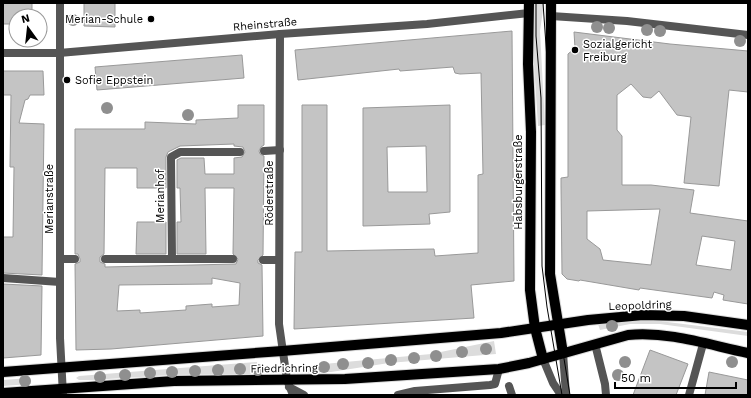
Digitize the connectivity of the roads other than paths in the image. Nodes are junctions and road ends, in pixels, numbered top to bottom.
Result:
1 (60, 3) edge
2 (551, 3) edge
3 (529, 8) edge
4 (551, 16) junction
5 (280, 34) junction
6 (748, 35) edge
7 (3, 53) edge
8 (59, 53) junction
9 (280, 150) junction
10 (264, 151) dead end
11 (240, 152) dead end
12 (172, 258) junction
13 (60, 259) junction
14 (75, 259) dead end
15 (105, 259) dead end
16 (233, 259) dead end
17 (263, 260) dead end
18 (279, 260) junction
19 (3, 278) edge
20 (60, 282) junction
21 (557, 324) junction
22 (748, 325) edge
23 (535, 328) junction
24 (595, 344) junction
25 (702, 344) junction
26 (282, 352) junction
27 (563, 353) junction
28 (748, 353) edge
29 (543, 359) junction
30 (61, 368) junction
31 (499, 369) junction
32 (3, 372) edge
33 (288, 383) junction
34 (509, 386) dead end
35 (63, 392) edge
36 (3, 393) edge
37 (293, 395) edge
38 (304, 395) edge
39 (398, 395) edge
40 (512, 395) edge
41 (561, 395) edge
42 (566, 395) edge
43 (606, 395) edge
44 (689, 395) edge

1 - 8 street, Merianstraße
2 - 4 main road
3 - 5 street, Rheinstraße
3 - 23 main road, Habsburgerstraße
4 - 6 street
4 - 21 main road
5 - 8 street, Rheinstraße
5 - 9 street, Röderstraße
7 - 8 street, Rheinstraße
8 - 13 street, Merianstraße
9 - 10 street
9 - 18 street, Röderstraße
11 - 12 street, Merianhof
12 - 15 street
12 - 16 street
13 - 14 street
13 - 20 street, Merianstraße
17 - 18 street
18 - 26 street, Röderstraße
19 - 20 street
20 - 30 street, Merianstraße
21 - 22 main road, Leopoldring
21 - 23 main road, Friedrichring
21 - 27 main road
23 - 26 main road, Friedrichring
23 - 29 main road, Habsburgerstraße
24 - 25 main road
24 - 27 main road
24 - 43 street
25 - 28 main road
25 - 44 street
26 - 30 main road, Friedrichring
26 - 33 street, Röderstraße
27 - 29 main road, Friedrichring
27 - 42 street
29 - 31 main road, Friedrichring
29 - 41 street
30 - 32 main road, Friedrichring
30 - 35 street, Merianstraße
31 - 33 main road, Friedrichring
31 - 39 street
33 - 35 main road, Friedrichring
33 - 37 street, Röderstraße
33 - 38 street
34 - 40 street
35 - 36 main road, Friedrichring

